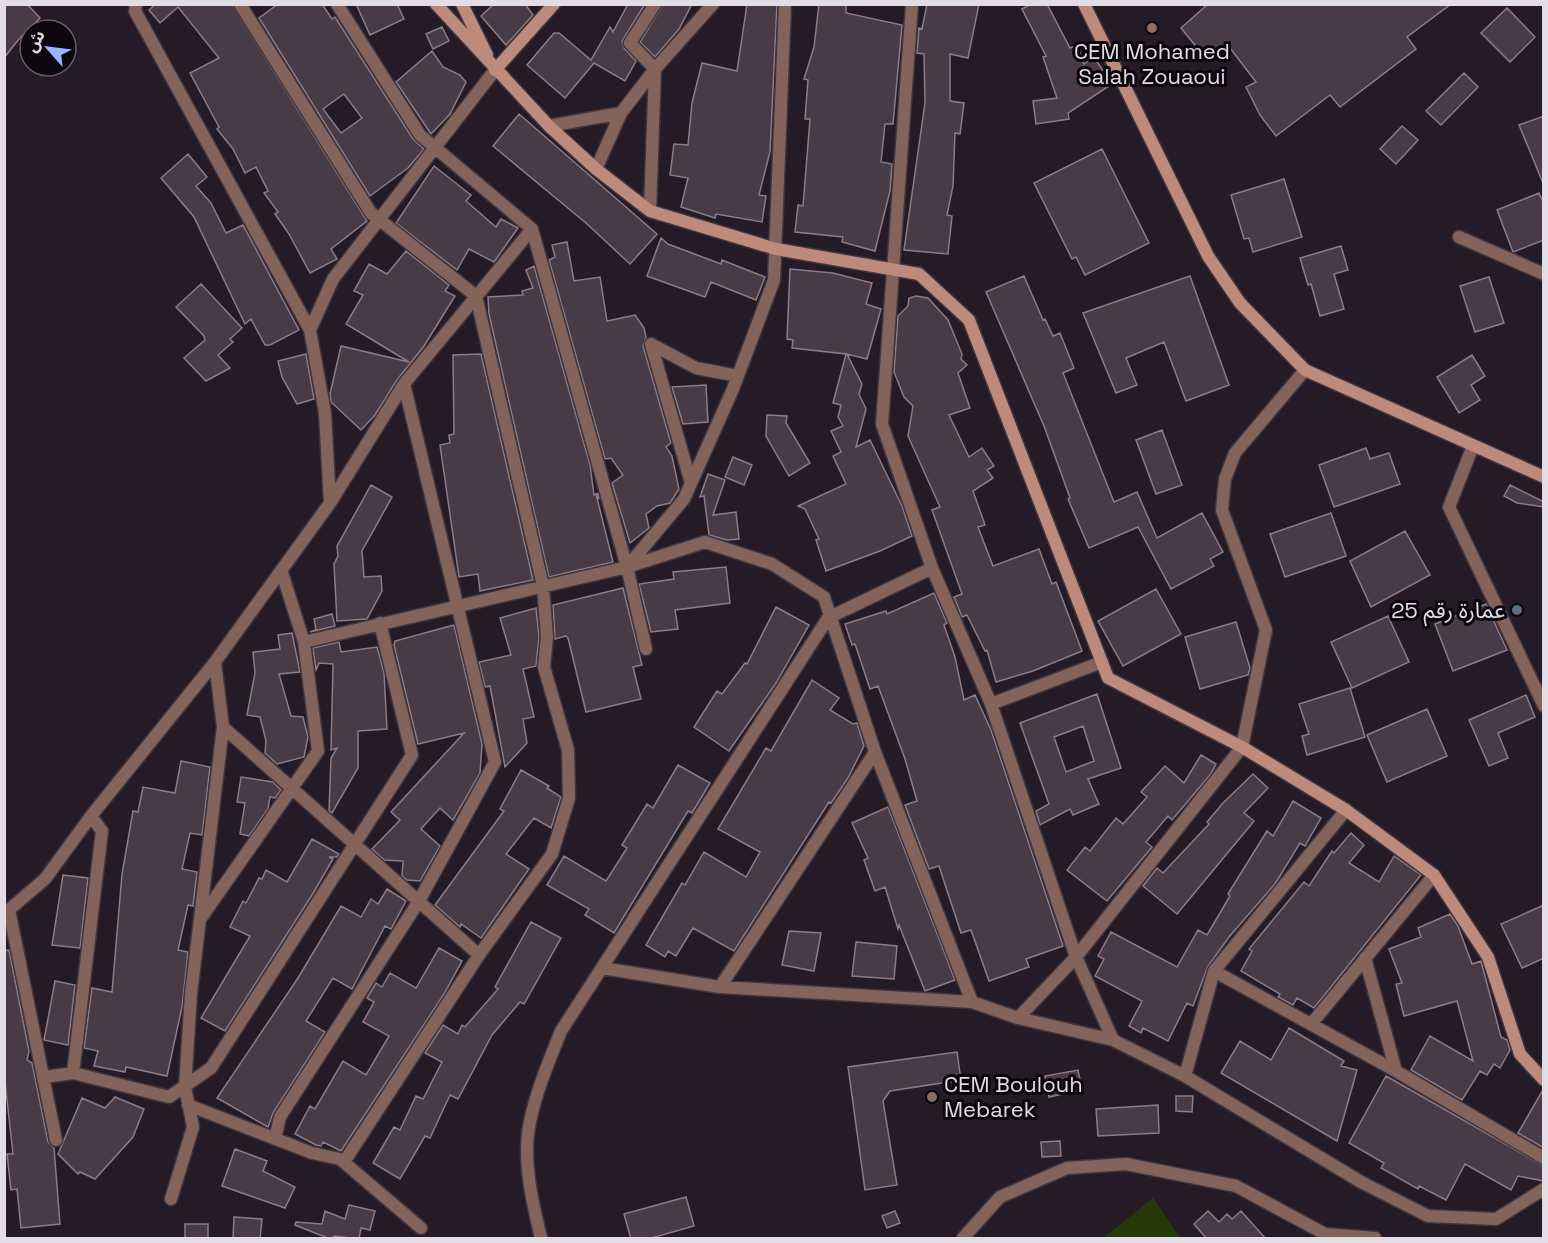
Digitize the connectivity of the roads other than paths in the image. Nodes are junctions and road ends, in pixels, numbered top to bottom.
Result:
1 (136, 4) edge
2 (240, 4) edge
3 (337, 4) edge
4 (436, 4) edge
5 (462, 4) edge
6 (554, 4) edge
7 (655, 4) edge
8 (713, 4) edge
9 (785, 4) edge
10 (912, 4) edge
11 (1083, 4) edge
12 (655, 69) junction
13 (495, 70) junction
14 (621, 113) junction
15 (549, 126) junction
16 (435, 147) junction
17 (596, 169) junction
18 (650, 211) junction
19 (378, 219) junction
20 (532, 229) junction
21 (1459, 237) dead end
22 (776, 249) junction
23 (893, 268) junction
24 (1544, 274) edge
25 (476, 296) junction
26 (310, 330) junction
27 (1305, 370) junction
28 (738, 376) junction
29 (404, 384) junction
30 (1473, 446) junction
31 (1544, 477) edge
32 (691, 483) junction
33 (330, 503) junction
34 (627, 567) junction
35 (932, 568) junction
36 (282, 573) junction
37 (543, 586) junction
38 (456, 606) junction
39 (828, 618) junction
40 (380, 623) junction
41 (304, 642) junction
42 (646, 649) dead end
43 (215, 662) junction
44 (1102, 662) junction
45 (991, 704) junction
46 (1544, 706) edge
47 (223, 727) junction
48 (1242, 747) junction
49 (874, 752) junction
50 (292, 788) junction
51 (1346, 810) junction
52 (91, 816) junction
53 (355, 844) junction
54 (1434, 875) junction
55 (419, 901) junction
56 (7, 912) edge
57 (200, 921) junction
58 (479, 955) junction
59 (1076, 957) junction
60 (1365, 958) junction
61 (602, 968) junction
62 (1214, 971) junction
63 (720, 987) junction
64 (972, 1002) junction
65 (1018, 1018) junction
66 (1312, 1023) junction
67 (1113, 1040) junction
68 (1396, 1071) junction
69 (73, 1073) junction
70 (1185, 1076) junction
71 (45, 1077) junction
72 (1544, 1080) edge
73 (185, 1087) junction
74 (188, 1105) junction
75 (275, 1139) junction
76 (56, 1140) dead end
77 (1544, 1158) edge
78 (344, 1162) junction
79 (1544, 1189) edge
80 (171, 1199) dead end
81 (421, 1228) dead end
82 (1326, 1236) edge
83 (541, 1239) edge
84 (963, 1239) edge
85 (1375, 1239) edge

1 - 26 street
2 - 19 street
3 - 16 street
4 - 13 street
5 - 13 street
6 - 13 street
7 - 12 street
8 - 12 street
9 - 22 street
10 - 23 street
11 - 27 street
12 - 14 street
12 - 18 street
13 - 15 street
13 - 16 street
14 - 15 street
14 - 17 street
15 - 17 street
16 - 19 street
16 - 20 street
17 - 18 street
18 - 22 street
19 - 25 street
19 - 26 street
20 - 25 street
20 - 34 street
21 - 24 street
22 - 23 street
22 - 28 street
23 - 35 street
23 - 44 street
25 - 29 street
25 - 37 street
26 - 33 street
27 - 30 street
27 - 48 street
28 - 32 street
28 - 32 street
29 - 33 street
29 - 38 street
30 - 31 street
30 - 46 street
32 - 34 street
33 - 36 street
34 - 37 street
34 - 39 street
34 - 42 street
35 - 39 street
35 - 45 street
36 - 41 street
36 - 43 street
37 - 38 street
37 - 58 street
38 - 40 street
38 - 55 street
39 - 49 street
39 - 61 street
40 - 41 street
40 - 53 street
41 - 50 street
43 - 47 street
43 - 52 street
44 - 45 street
44 - 48 street
45 - 59 street
47 - 50 street
47 - 57 street
48 - 51 street
48 - 59 street
49 - 63 street
49 - 64 street
50 - 53 street
50 - 57 street
51 - 54 street
51 - 62 street
52 - 56 street
52 - 69 street
53 - 55 street
53 - 73 street
54 - 60 street
54 - 72 street
55 - 58 street
55 - 75 street
56 - 71 street
57 - 73 street
58 - 78 street
59 - 65 street
59 - 67 street
60 - 66 street
60 - 68 street
61 - 63 street
61 - 83 street
62 - 66 street
62 - 70 street
63 - 64 street
64 - 65 street
65 - 67 street
66 - 68 street
67 - 70 street
68 - 77 street
69 - 71 street
69 - 73 street
70 - 79 street
71 - 76 street
73 - 74 street
74 - 75 street
74 - 80 street
75 - 78 street
78 - 81 street
82 - 84 street
82 - 85 street

